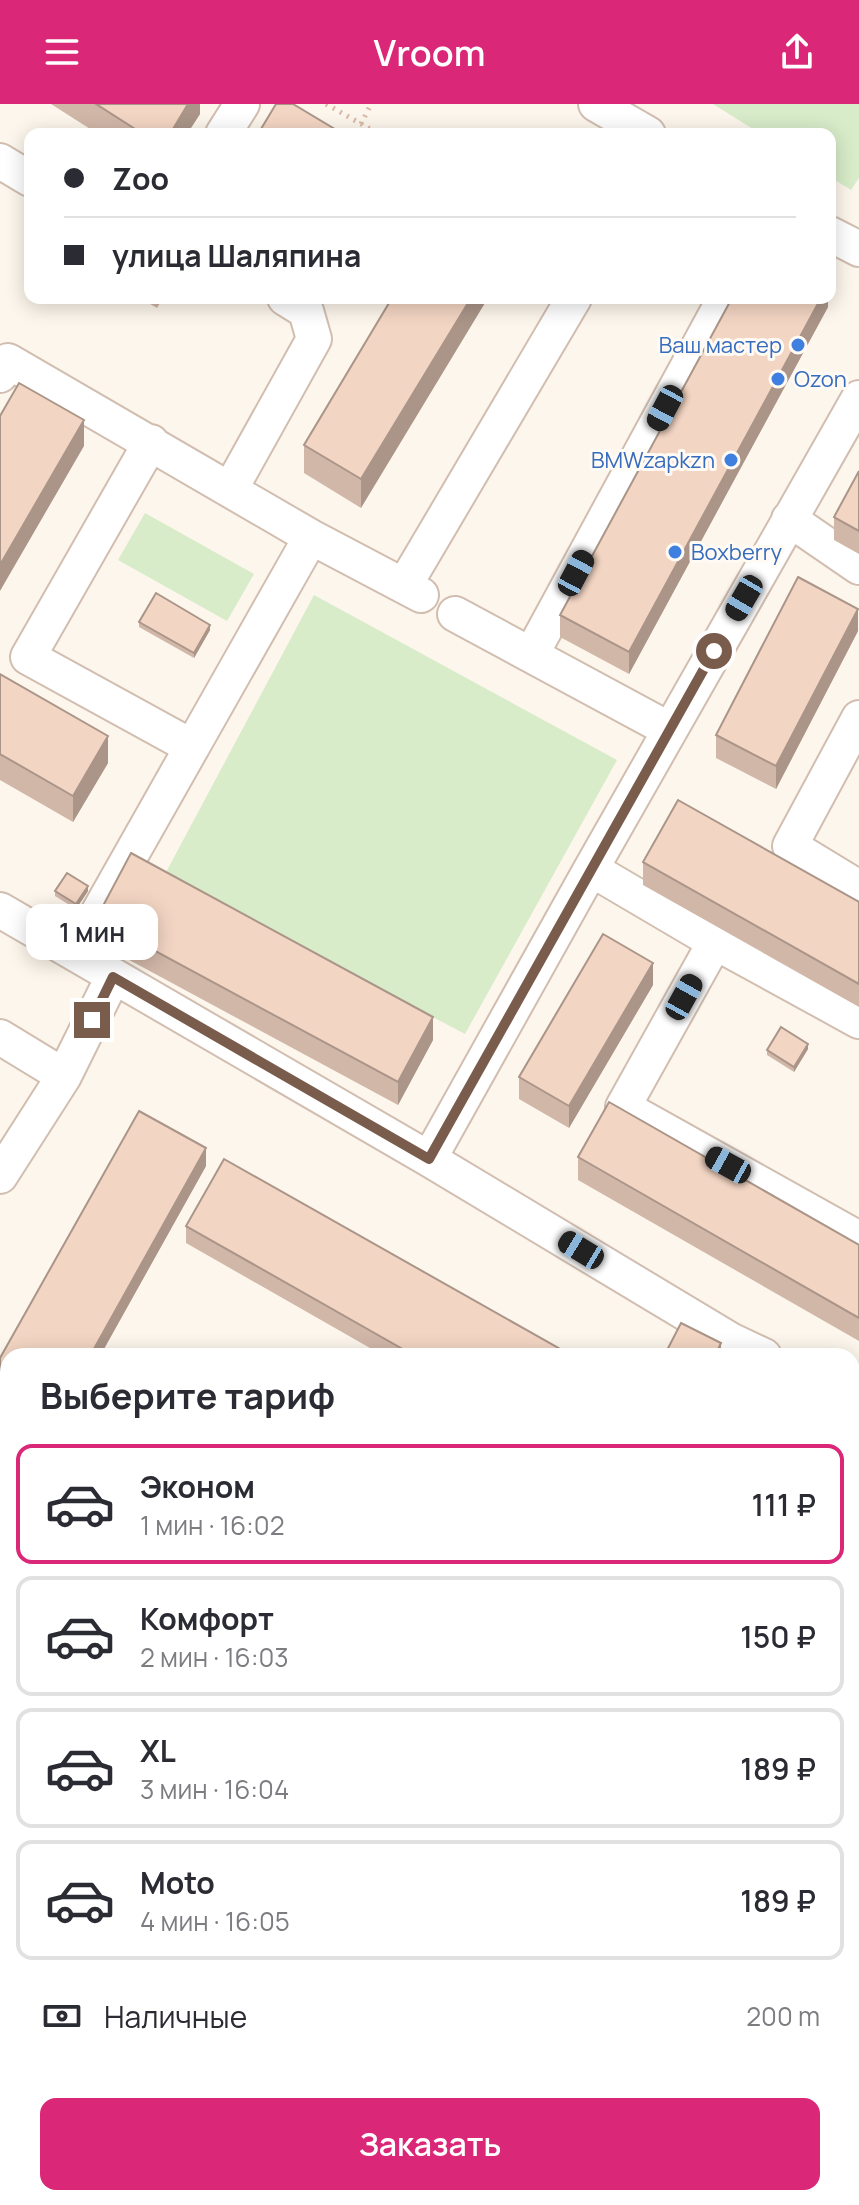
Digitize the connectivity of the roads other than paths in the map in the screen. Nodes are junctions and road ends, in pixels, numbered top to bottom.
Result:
1 (242, 104) edge
2 (596, 104) edge
3 (227, 128) edge
4 (634, 128) edge
5 (0, 161) edge
6 (24, 175) edge
7 (836, 237) edge
8 (859, 249) edge
9 (295, 304) edge
10 (571, 304) edge
11 (722, 304) edge
12 (0, 375) edge
13 (859, 398) edge
14 (151, 442) junction
15 (231, 488) junction
16 (789, 519) junction
17 (311, 537) junction
18 (859, 567) edge
19 (455, 614) dead end
20 (531, 655) junction
21 (859, 718) edge
22 (670, 730) junction
23 (192, 747) junction
24 (591, 869) junction
25 (859, 888) edge
26 (0, 910) edge
27 (715, 942) junction
28 (76, 952) junction
29 (113, 977) junction
30 (859, 1021) edge
31 (0, 1037) edge
32 (64, 1076) junction
33 (429, 1159) junction
34 (0, 1176) edge
35 (859, 1239) edge
36 (747, 1348) edge

1 - 3 street
2 - 4 street
5 - 6 street
7 - 8 street
9 - 15 street
10 - 17 street
11 - 20 street
12 - 14 street
13 - 16 street
14 - 15 street
14 - 23 street
15 - 17 street
16 - 18 street
16 - 22 street
17 - 23 street
19 - 20 street
20 - 22 street
21 - 25 street
22 - 24 street
23 - 28 street
24 - 27 street
24 - 33 street
26 - 28 street
27 - 30 street
27 - 35 street
28 - 29 street
29 - 32 street
29 - 33 street
31 - 32 street
32 - 34 street
33 - 36 street

